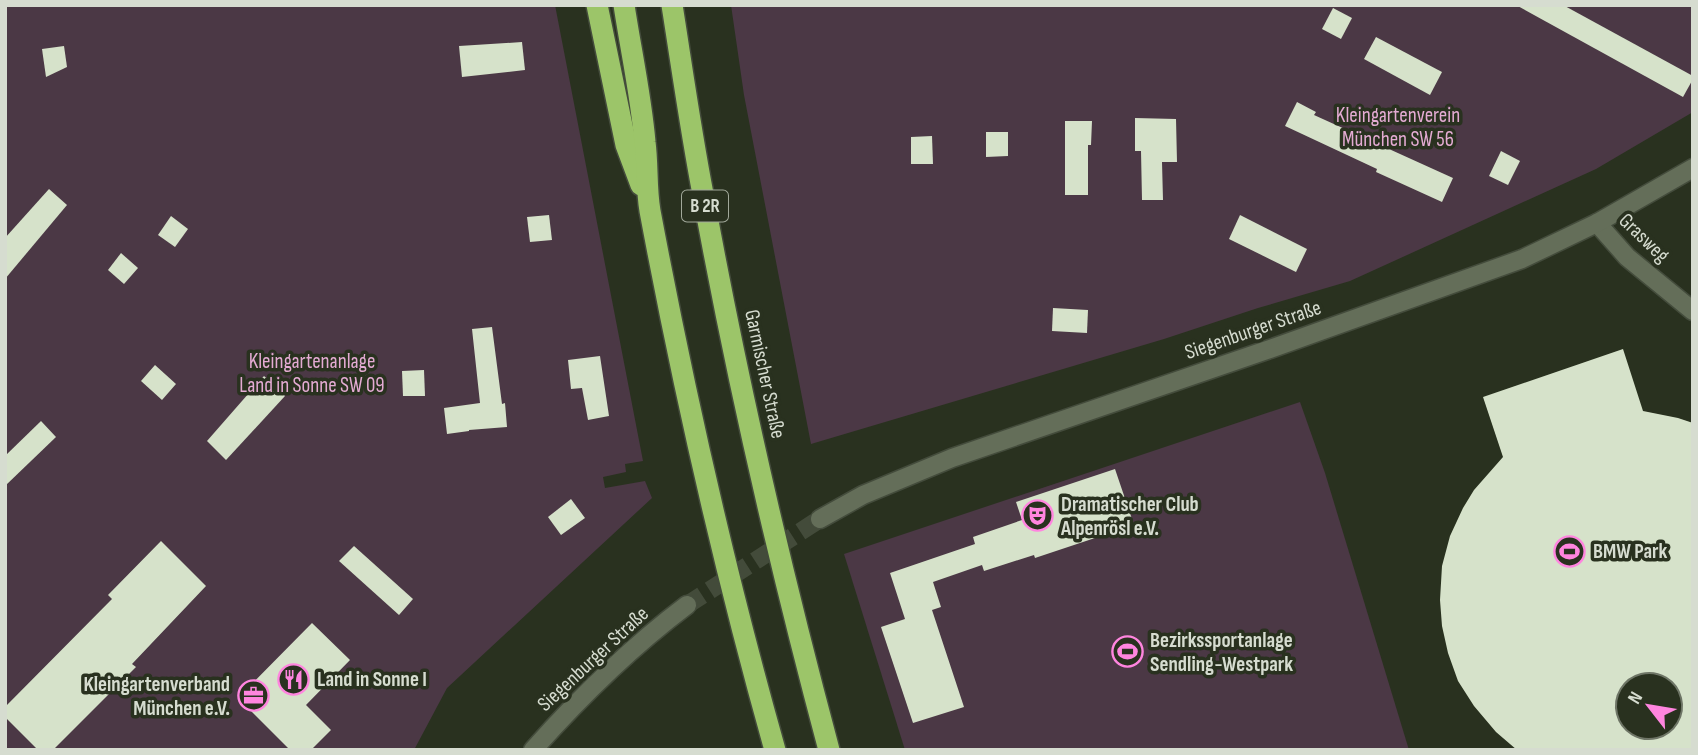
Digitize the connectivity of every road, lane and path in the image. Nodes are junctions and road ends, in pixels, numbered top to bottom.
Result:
1 (597, 5) edge
2 (624, 5) edge
3 (672, 5) edge
4 (1693, 168) edge
5 (649, 207) junction
6 (1597, 223) junction
7 (1693, 311) edge
8 (820, 519) tunnel mouth
9 (687, 605) tunnel mouth
10 (533, 750) edge
11 (775, 750) edge
12 (829, 750) edge

1 - 5 highway
2 - 5 highway, B 2R
3 - 12 highway, Garmischer Straße / B 2R
4 - 6 street, Siegenburger Straße
5 - 11 highway, B 2R
6 - 7 street, Grasweg
6 - 8 street, Siegenburger Straße
9 - 10 street, Siegenburger Straße

